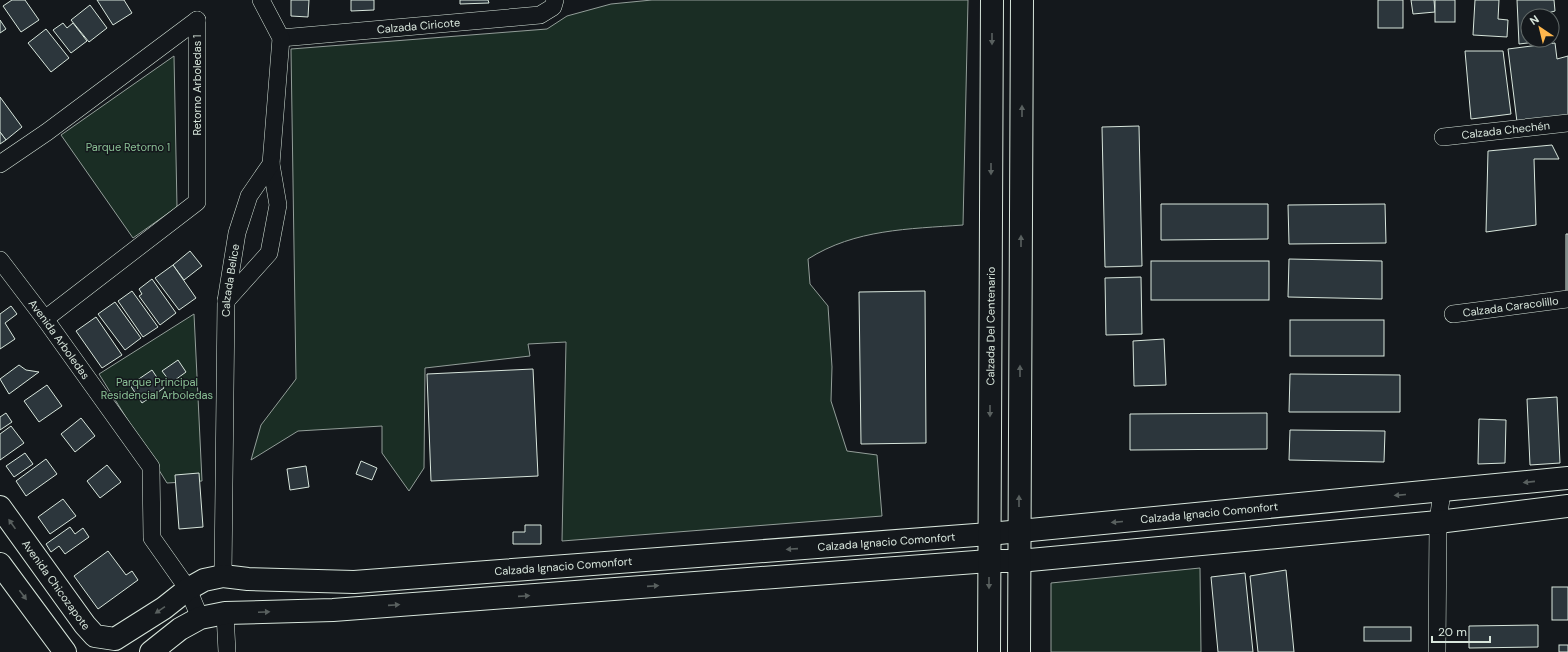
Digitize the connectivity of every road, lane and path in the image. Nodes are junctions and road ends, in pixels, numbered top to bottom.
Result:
1 (261, 0) edge
2 (992, 0) edge
3 (1022, 0) edge
4 (554, 4) edge
5 (281, 38) junction
6 (1568, 123) edge
7 (1443, 137) dead end
8 (0, 164) edge
9 (271, 164) junction
10 (0, 260) edge
11 (1568, 299) edge
12 (226, 301) junction
13 (1453, 314) dead end
14 (45, 319) junction
15 (1568, 478) edge
16 (1442, 491) junction
17 (1568, 506) edge
18 (0, 507) edge
19 (1438, 522) junction
20 (1019, 531) junction
21 (989, 534) junction
22 (989, 561) junction
23 (1019, 561) junction
24 (3, 575) edge
25 (205, 582) junction
26 (225, 613) junction
27 (200, 618) junction
28 (113, 646) edge
29 (65, 652) edge
30 (151, 652) edge
31 (227, 652) edge
32 (989, 652) edge
33 (1019, 652) edge
34 (1437, 652) edge

1 - 5 street
2 -> 21 main road, Calzada Del Centenario
20 -> 3 main road
4 - 5 street, Calzada Ciricote
5 - 9 street, Calzada Belice
6 - 7 street, Calzada Chechén
8 - 14 street, Retorno Arboledas 1
9 - 12 street, Calzada Belice
9 - 12 street
10 - 14 street, Avenida Arboledas
11 - 13 street, Calzada Caracolillo
12 - 25 street, Calzada Belice
14 - 25 street, Avenida Arboledas
15 -> 16 main road, Calzada Ignacio Comonfort
16 - 19 street
16 -> 20 main road, Calzada Ignacio Comonfort
17 - 19 main road
28 -> 18 main road, Avenida Chicozapote
19 - 23 main road
19 - 34 street
20 - 21 main road, Calzada Ignacio Comonfort
20 - 23 main road
21 - 22 main road, Calzada Del Centenario
21 -> 25 main road, Calzada Ignacio Comonfort
22 - 23 main road
26 -> 22 main road
22 -> 32 main road, Calzada Del Centenario
23 - 33 main road
24 -> 29 main road
25 - 27 street
25 -> 28 main road, Avenida Chicozapote
26 - 27 main road
26 - 31 street
27 - 30 main road

